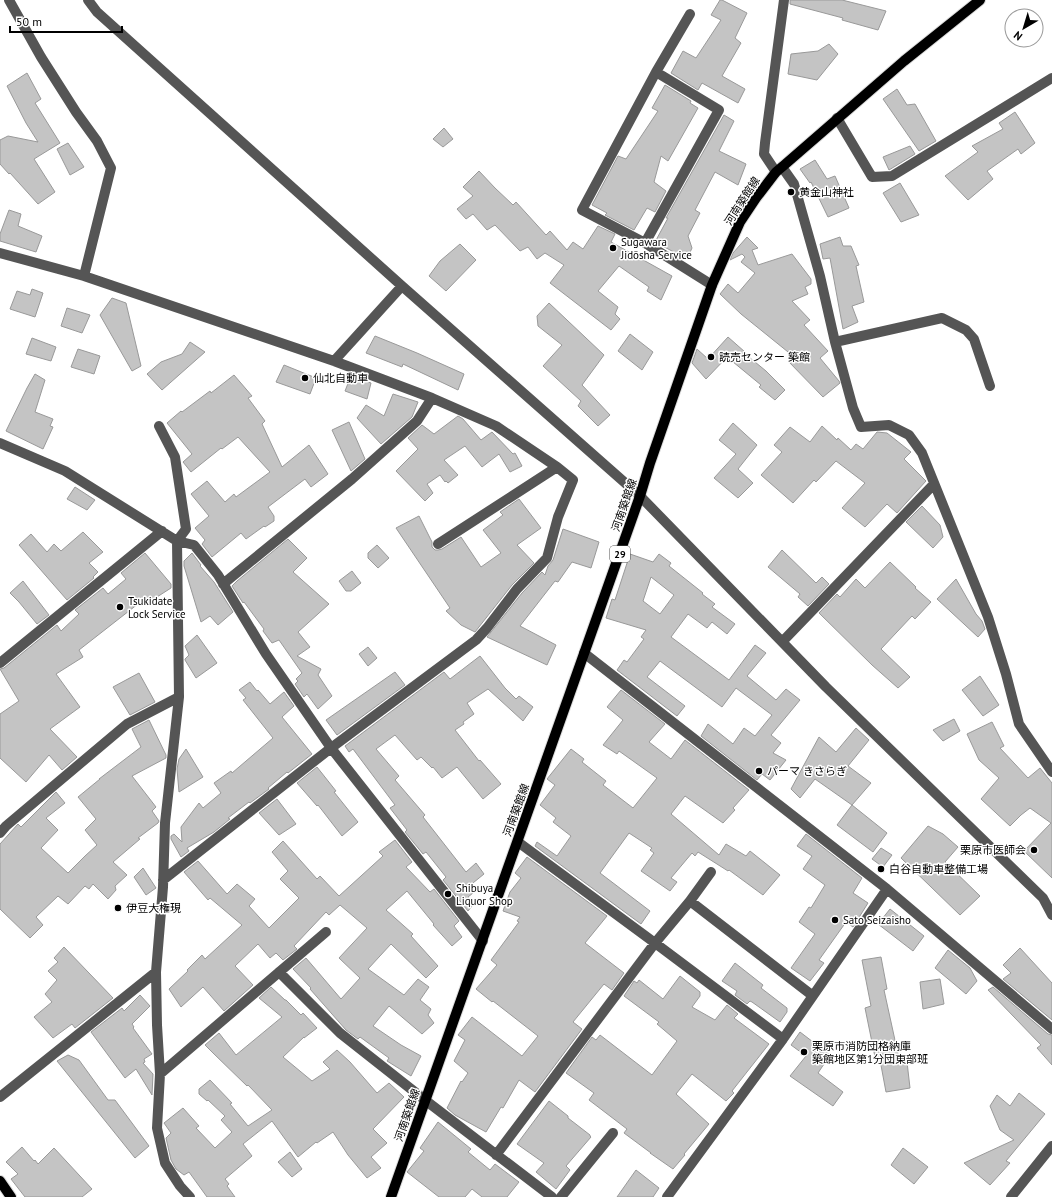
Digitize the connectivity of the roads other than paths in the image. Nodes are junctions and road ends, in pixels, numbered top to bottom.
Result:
1 (9, 0) edge
2 (88, 0) edge
3 (784, 0) edge
4 (974, 1) edge
5 (690, 14) dead end
6 (656, 72) junction
7 (1052, 78) edge
8 (837, 118) junction
9 (779, 170) junction
10 (645, 243) junction
11 (0, 253) edge
12 (84, 276) junction
13 (712, 285) junction
14 (402, 286) junction
15 (835, 342) junction
16 (334, 361) junction
17 (990, 386) dead end
18 (432, 398) junction
19 (159, 426) dead end
20 (0, 444) edge
21 (556, 467) junction
22 (934, 484) junction
23 (640, 496) junction
24 (162, 531) junction
25 (177, 541) junction
26 (438, 544) dead end
27 (223, 584) junction
28 (782, 642) junction
29 (584, 654) junction
30 (0, 663) edge
31 (179, 697) junction
32 (331, 748) junction
33 (1052, 772) edge
34 (0, 833) edge
35 (518, 842) junction
36 (711, 872) dead end
37 (163, 880) junction
38 (887, 889) junction
39 (690, 901) junction
40 (1052, 915) edge
41 (326, 932) dead end
42 (483, 941) junction
43 (655, 942) junction
44 (156, 972) junction
45 (279, 972) junction
46 (812, 996) junction
47 (1052, 1029) edge
48 (783, 1039) junction
49 (160, 1074) junction
50 (0, 1097) edge
51 (425, 1100) junction
52 (613, 1133) dead end
53 (1052, 1146) edge
54 (496, 1155) junction
55 (0, 1181) edge
56 (11, 1197) edge
57 (190, 1197) edge
58 (391, 1197) edge
59 (552, 1197) edge
60 (561, 1197) edge
61 (667, 1197) edge
62 (1011, 1197) edge

1 - 12 street
2 - 14 street
3 - 9 street
4 - 8 main road, 河南築館線 / 29
5 - 6 street
6 - 10 street
6 - 10 street
7 - 8 street
8 - 9 main road, 河南築館線 / 29
9 - 13 main road, 河南築館線 / 29
9 - 15 street
10 - 13 street
11 - 12 street
12 - 16 street
13 - 23 main road, 河南築館線 / 29
14 - 16 street
14 - 23 street
15 - 17 street
15 - 22 street
16 - 18 street
18 - 21 street
18 - 27 street
19 - 25 street
20 - 24 street
21 - 26 street
21 - 32 street
22 - 28 street
22 - 33 street
23 - 28 street
23 - 29 main road, 河南築館線 / 29
24 - 25 street
24 - 30 street
25 - 27 street
25 - 31 street
27 - 32 street
28 - 40 street
29 - 35 main road, 河南築館線 / 29
29 - 38 street
31 - 34 street
31 - 37 street
32 - 37 street
32 - 42 street
35 - 42 main road, 河南築館線 / 29
35 - 43 street
36 - 39 street
37 - 44 street
38 - 46 street
38 - 47 street
39 - 43 street
39 - 46 street
41 - 45 street
42 - 51 main road, 河南築館線 / 29
43 - 48 street
43 - 54 street
44 - 49 street
44 - 50 street
45 - 49 street
45 - 51 street
46 - 48 street
48 - 61 street
49 - 57 street
51 - 54 street
51 - 58 main road, 河南築館線 / 29
52 - 60 street
53 - 62 street
54 - 59 street
55 - 56 main road

